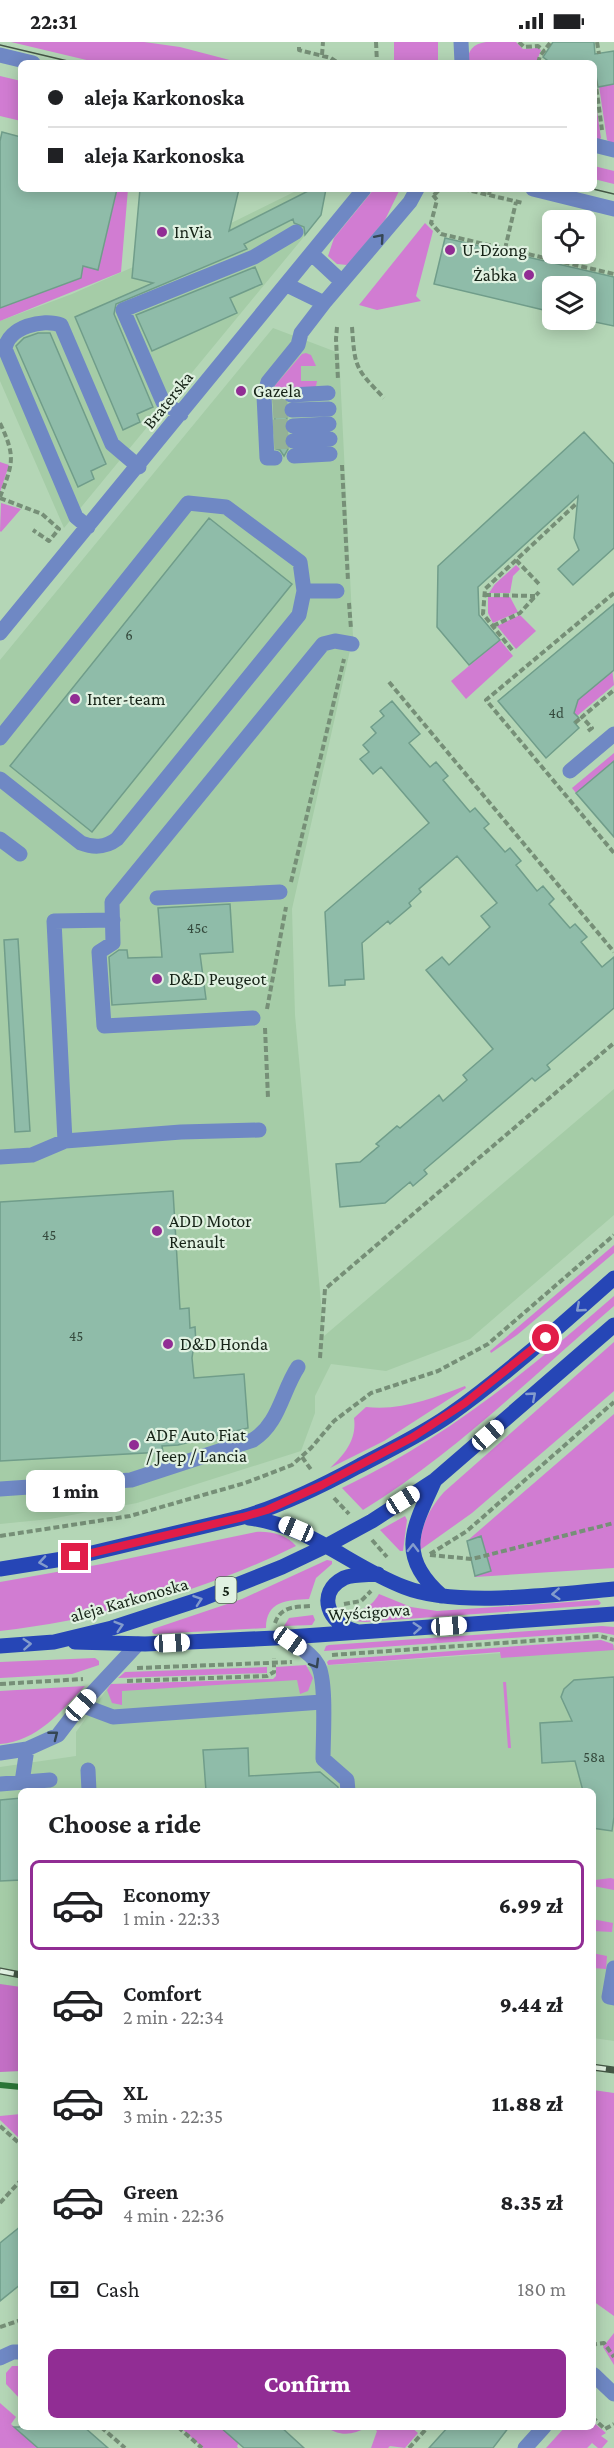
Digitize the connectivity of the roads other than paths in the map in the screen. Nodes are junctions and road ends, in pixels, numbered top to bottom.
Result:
1 (461, 42) edge
2 (0, 55) edge
3 (21, 60) edge
4 (462, 60) edge
5 (362, 192) edge
6 (415, 192) edge
7 (545, 192) edge
8 (614, 209) edge
9 (296, 232) dead end
10 (312, 254) junction
11 (342, 282) junction
12 (287, 285) junction
13 (324, 303) junction
14 (181, 414) junction
15 (270, 423) dead end
16 (293, 426) joint
17 (139, 467) junction
18 (88, 527) junction
19 (304, 591) junction
20 (345, 592) road end
21 (0, 633) edge
22 (351, 644) road end
23 (614, 734) edge
24 (0, 738) edge
25 (570, 771) dead end
26 (0, 779) edge
27 (0, 839) edge
28 (21, 854) dead end
29 (285, 894) road end
30 (157, 898) dead end
31 (113, 920) junction
32 (261, 1018) road end
33 (259, 1130) dead end
34 (65, 1141) junction
35 (0, 1157) edge
36 (614, 1278) edge
37 (614, 1325) edge
38 (298, 1367) dead end
39 (435, 1480) junction
40 (0, 1489) edge
41 (243, 1517) junction
42 (326, 1545) junction
43 (0, 1569) edge
44 (380, 1570) junction
45 (614, 1589) edge
46 (442, 1596) junction
47 (614, 1614) edge
48 (359, 1632) junction
49 (280, 1633) junction
50 (54, 1642) junction
51 (138, 1644) junction
52 (0, 1646) edge
53 (322, 1702) junction
54 (81, 1705) junction
55 (27, 1749) junction
56 (0, 1753) edge
57 (88, 1770) dead end
58 (50, 1780) dead end
59 (22, 1782) junction
60 (0, 1784) edge
61 (89, 1788) edge
62 (348, 1788) edge
63 (614, 1968) edge
64 (614, 1998) edge
65 (18, 2352) edge
66 (0, 2358) edge
67 (596, 2378) edge
68 (614, 2394) edge
69 (541, 2430) edge
70 (525, 2448) edge

1 - 4 street
2 - 3 street
5 - 10 street, Braterska
11 -> 6 street
7 - 8 street
9 - 14 street
10 - 11 street
10 - 12 street, Braterska
11 - 13 street
12 - 13 street
12 - 14 street, Braterska
13 - 15 street
14 - 17 street, Braterska
16 - 16 street
17 - 18 street, Braterska
17 - 18 street
18 - 21 street, Braterska
19 - 20 street
19 - 24 street
19 - 26 street
22 - 31 street
23 - 25 street
27 - 28 street
29 - 30 street
31 - 32 street
31 - 34 street
33 - 34 street
34 - 35 street
36 -> 41 main road
39 -> 37 main road, aleja Karkonoska / 5
38 - 40 street
39 - 42 main road, aleja Karkonoska / 5
46 -> 39 main road
41 - 42 main road, Wyścigowa
41 -> 43 main road
42 - 44 main road, Wyścigowa
50 -> 42 main road, aleja Karkonoska / 5
44 - 46 main road, Wyścigowa
44 - 48 main road
45 -> 46 main road, Wyścigowa
48 -> 47 main road, Wyścigowa
48 - 49 main road, Wyścigowa
49 - 51 main road, Wyścigowa
49 -> 53 street
50 - 51 main road, Wyścigowa
52 -> 50 main road, aleja Karkonoska / 5
51 - 54 street
53 - 54 street
53 - 62 street
55 -> 54 street
55 - 56 street
55 - 59 street
57 - 61 street
58 - 59 street
59 - 60 street
63 - 64 street
65 - 66 street
67 - 68 street
69 - 70 street

